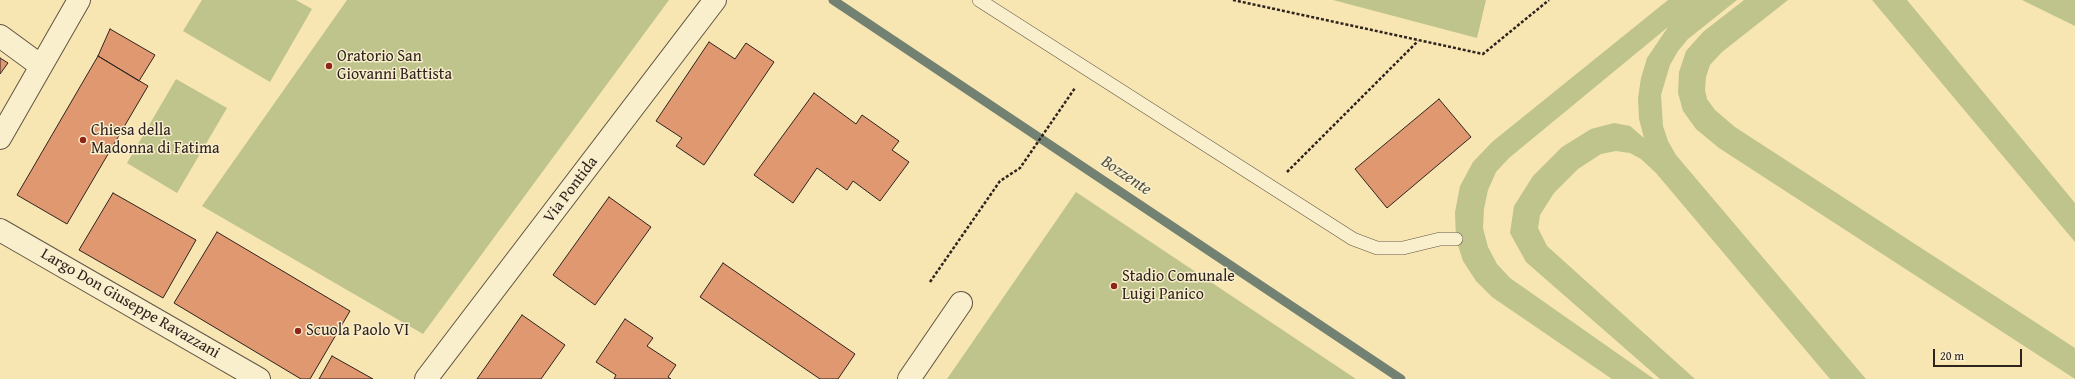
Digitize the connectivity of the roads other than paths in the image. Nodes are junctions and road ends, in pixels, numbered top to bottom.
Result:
1 (79, 0) edge
2 (715, 0) edge
3 (979, 0) edge
4 (0, 36) edge
5 (41, 66) junction
6 (0, 138) edge
7 (0, 230) edge
8 (1456, 239) dead end
9 (961, 303) dead end
10 (259, 379) edge
11 (426, 379) edge
12 (909, 379) edge

1 - 5 street
2 - 11 street, Via Pontida
3 - 8 lane
4 - 5 street
5 - 6 street
7 - 10 street, Largo Don Giuseppe Ravazzani
9 - 12 street

